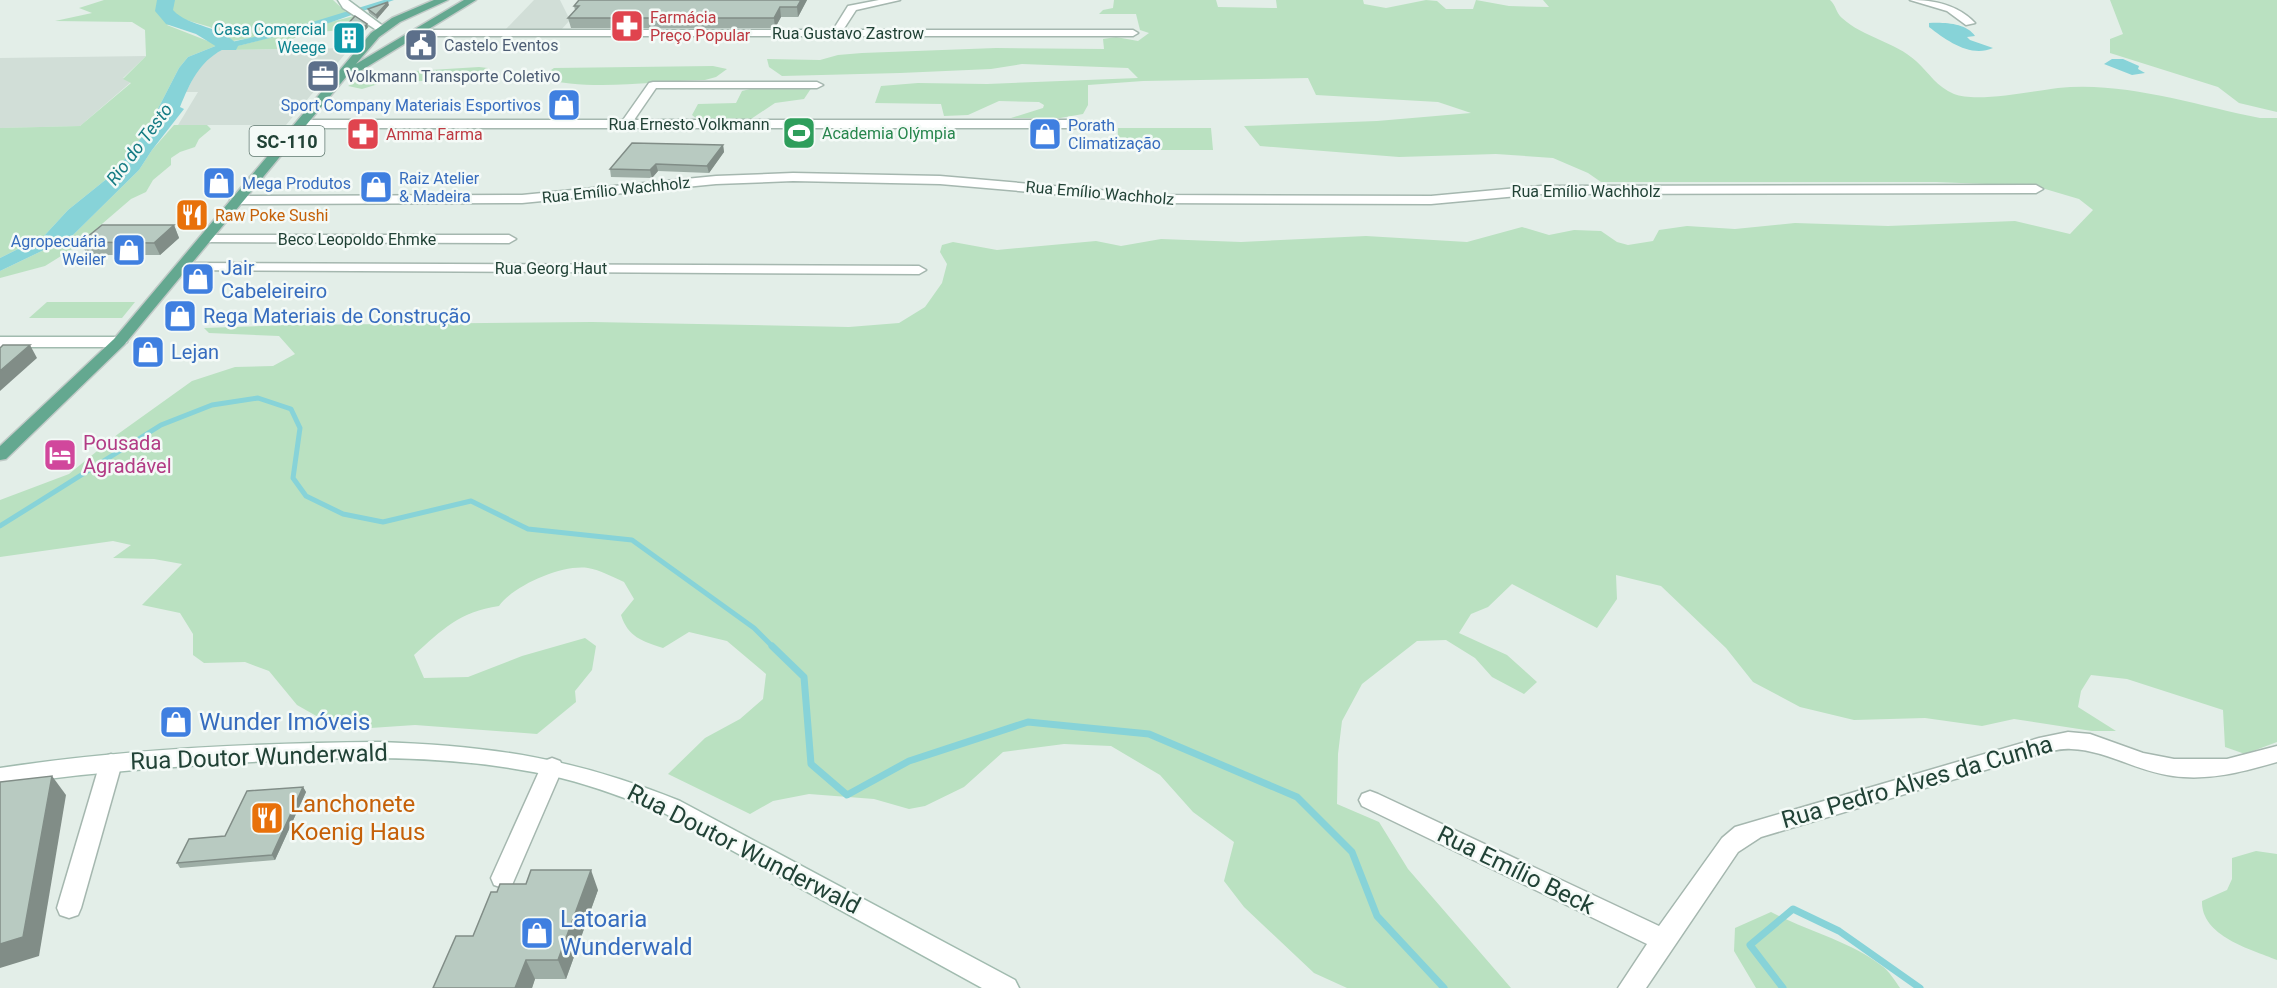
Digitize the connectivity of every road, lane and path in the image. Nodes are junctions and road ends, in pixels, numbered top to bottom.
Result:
1 (343, 0) edge
2 (443, 0) edge
3 (471, 0) edge
4 (895, 0) edge
5 (1915, 0) edge
6 (361, 14) junction
7 (400, 18) junction
8 (438, 21) junction
9 (1970, 23) dead end
10 (379, 32) junction
11 (418, 33) junction
12 (836, 33) junction
13 (1134, 33) dead end
14 (336, 82) junction
15 (817, 85) dead end
16 (301, 124) junction
17 (626, 124) junction
18 (1076, 124) dead end
19 (2036, 189) dead end
20 (237, 200) junction
21 (206, 238) junction
22 (509, 239) dead end
23 (182, 267) junction
24 (919, 270) dead end
25 (0, 342) edge
26 (119, 342) junction
27 (0, 455) edge
28 (2277, 754) edge
29 (111, 763) junction
30 (552, 767) junction
31 (0, 777) edge
32 (1370, 800) dead end
33 (503, 878) dead end
34 (69, 908) dead end
35 (1663, 940) junction
36 (1006, 988) edge
37 (1631, 988) edge

1 - 6 street
2 - 7 main road, SC-110
3 - 8 main road, SC-110
4 - 12 street
5 - 9 street
6 - 7 street
6 - 10 street
7 - 8 main road
7 - 10 main road, SC-110
8 - 11 main road, SC-110
10 - 11 main road
10 - 14 main road, SC-110
11 - 12 street, Rua Gustavo Zastrow
11 - 14 main road, SC-110
12 - 13 street, Rua Gustavo Zastrow
14 - 16 main road, SC-110
15 - 17 street
16 - 17 street, Rua Ernesto Volkmann
16 - 20 main road, SC-110
17 - 18 street, Rua Ernesto Volkmann
19 - 20 street, Rua Emílio Wachholz
20 - 21 main road, SC-110
21 - 22 street, Beco Leopoldo Ehmke
21 - 23 main road, SC-110
23 - 24 street, Rua Georg Haut
23 - 26 main road, SC-110
25 - 26 street
26 - 27 main road, SC-110
28 - 35 street, Rua Pedro Alves da Cunha
29 - 30 street, Rua Doutor Wunderwald
29 - 31 street, Rua Doutor Wunderwald
29 - 34 street
30 - 33 street
30 - 36 street, Rua Doutor Wunderwald
32 - 35 street, Rua Emílio Beck
35 - 37 street, Rua Pedro Alves da Cunha

